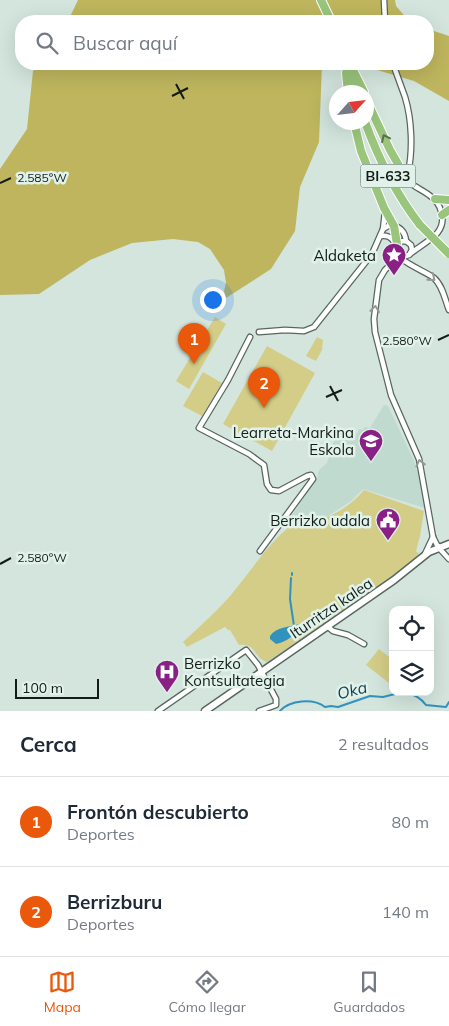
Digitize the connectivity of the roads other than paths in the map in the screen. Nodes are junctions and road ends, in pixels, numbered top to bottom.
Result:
1 (321, 0) edge
2 (384, 0) edge
3 (328, 15) edge
4 (385, 15) edge
5 (347, 70) edge
6 (349, 70) edge
7 (351, 70) edge
8 (395, 70) edge
9 (348, 85) edge
10 (353, 85) edge
11 (360, 85) edge
12 (374, 116) edge
13 (356, 130) edge
14 (368, 130) edge
15 (404, 176) junction
16 (435, 199) junction
17 (449, 200) edge
18 (384, 208) junction
19 (446, 212) edge
20 (394, 226) junction
21 (383, 229) junction
22 (381, 236) junction
23 (407, 242) junction
24 (425, 242) junction
25 (396, 244) junction
26 (410, 254) junction
27 (449, 254) edge
28 (402, 259) junction
29 (387, 268) junction
30 (449, 310) edge
31 (259, 332) dead end
32 (250, 337) dead end
33 (433, 538) junction
34 (449, 544) edge
35 (439, 548) junction
36 (260, 551) dead end
37 (423, 557) junction
38 (449, 560) edge
39 (327, 626) junction
40 (364, 644) dead end
41 (261, 671) junction
42 (158, 711) edge
43 (205, 711) edge
44 (259, 711) edge

1 - 3 main road
2 - 4 street
5 - 9 main road
6 - 10 main road
7 - 11 main road
8 - 15 street
15 -> 12 main road
13 - 18 main road
14 - 27 main road, BI-633, bridge
15 - 16 street
16 - 17 main road
16 - 19 street
18 - 20 main road
18 - 21 street
19 - 24 street
20 - 21 street
20 - 23 street
20 - 25 main road
21 - 22 street
22 - 25 street
22 - 31 street
23 - 24 street
23 - 25 street
23 - 26 street
24 - 26 street
25 - 28 street
26 - 28 street
28 - 29 street
28 - 29 street
28 -> 30 street
33 -> 29 street
32 - 36 street
33 - 35 street
33 - 37 street
34 - 35 street, Iturritza kalea
35 - 37 street, Iturritza kalea
35 - 38 street
37 - 39 street, Iturritza kalea
39 - 40 street
39 - 41 street, Iturritza kalea
41 - 42 street
41 - 43 street, Iturritza kalea
41 - 44 street

